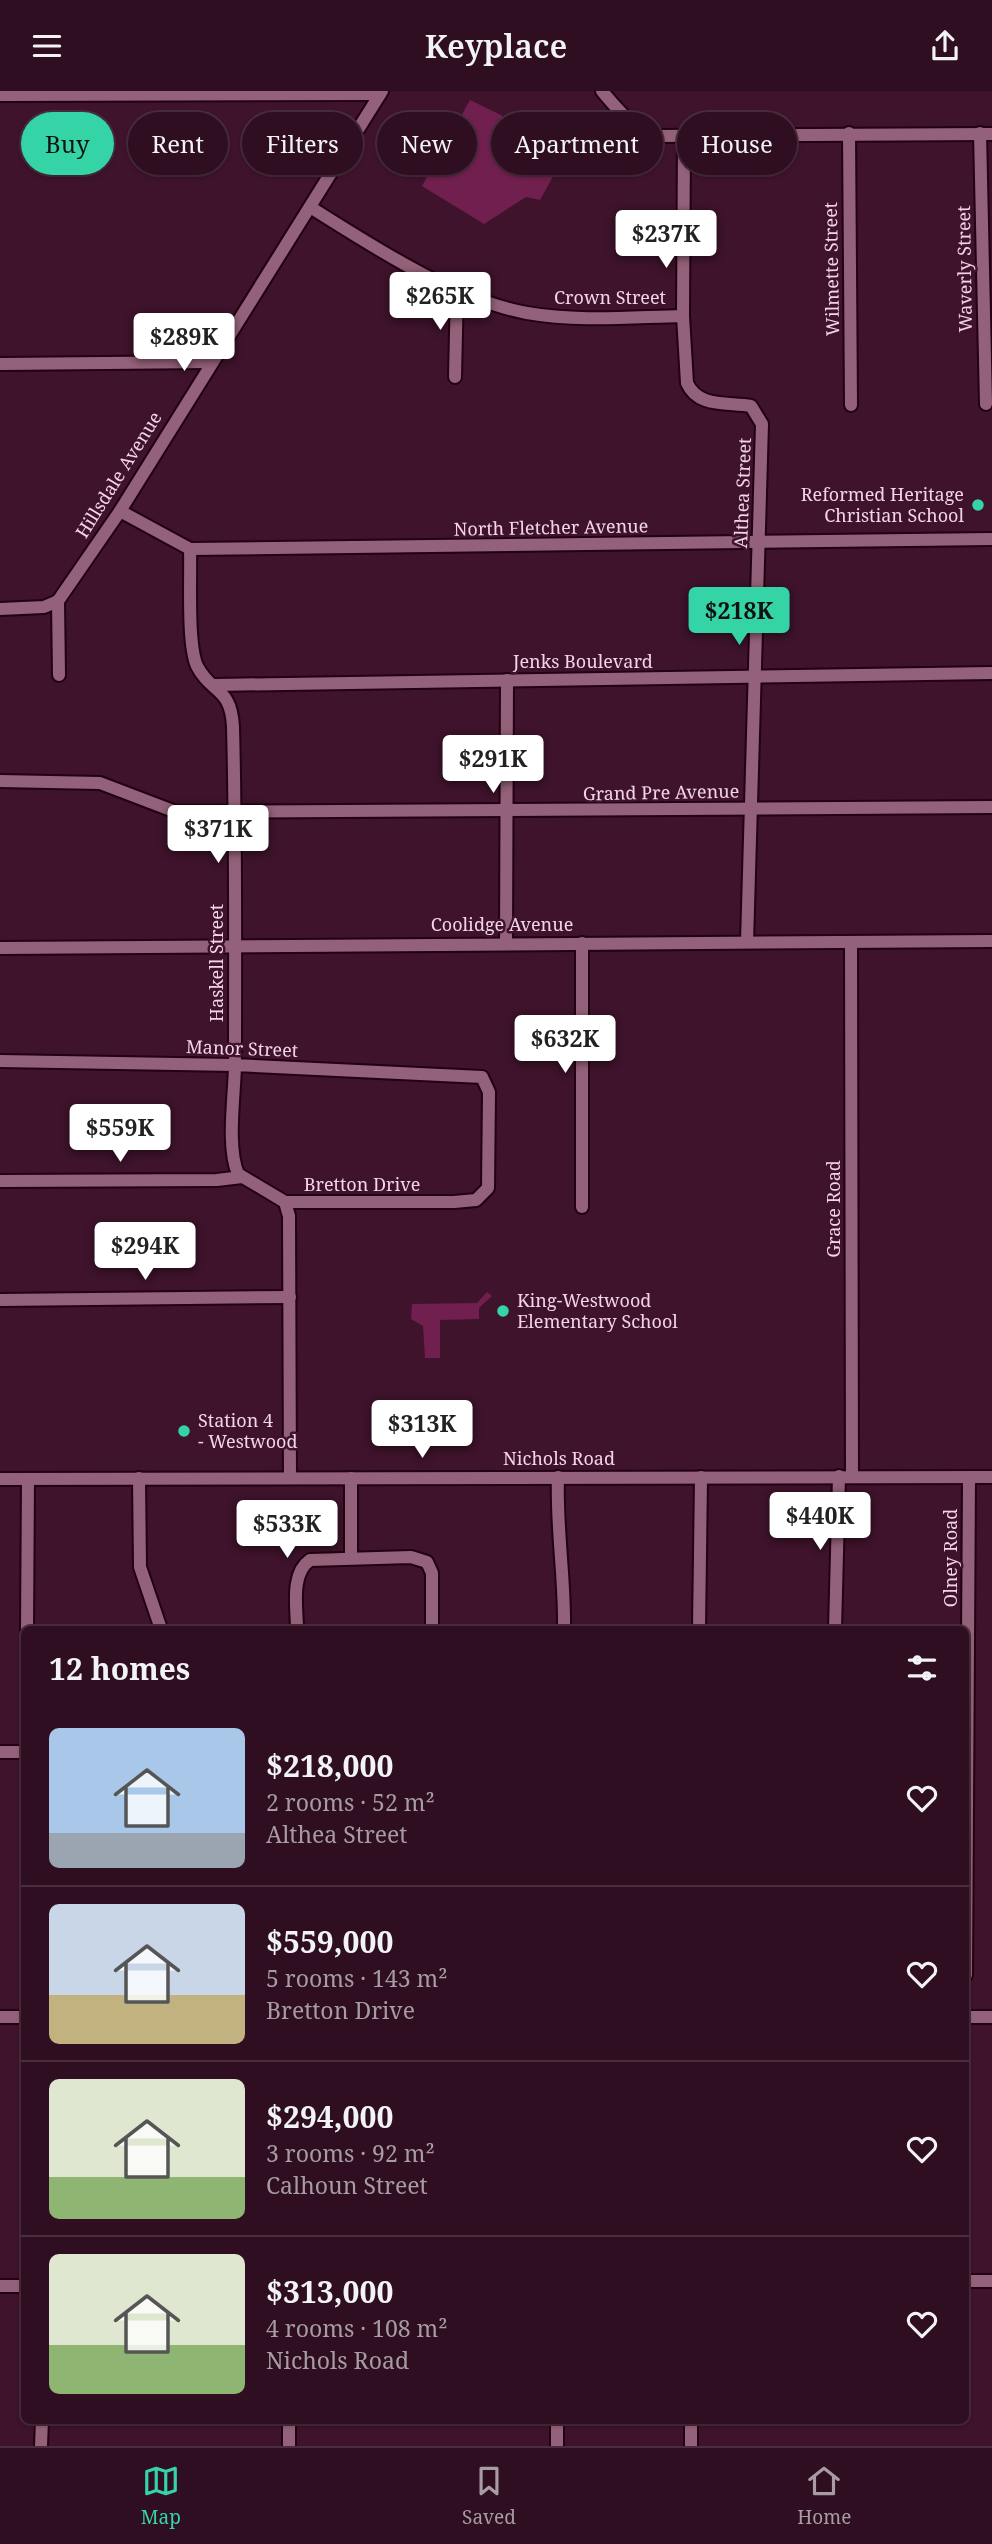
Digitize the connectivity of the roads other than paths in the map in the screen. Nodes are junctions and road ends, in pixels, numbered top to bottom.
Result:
1 (602, 91) edge
2 (381, 93) edge
3 (0, 95) edge
4 (849, 134) junction
5 (986, 134) edge
6 (797, 135) edge
7 (677, 137) edge
8 (684, 175) edge
9 (310, 207) junction
10 (457, 288) junction
11 (683, 316) junction
12 (210, 362) junction
13 (0, 365) edge
14 (456, 377) dead end
15 (986, 404) dead end
16 (851, 405) dead end
17 (120, 511) junction
18 (992, 539) edge
19 (759, 543) junction
20 (190, 549) junction
21 (58, 601) junction
22 (0, 608) edge
23 (992, 673) edge
24 (59, 675) dead end
25 (754, 678) junction
26 (507, 680) junction
27 (215, 685) junction
28 (0, 781) edge
29 (992, 807) edge
30 (749, 810) junction
31 (507, 812) junction
32 (236, 814) junction
33 (992, 941) edge
34 (506, 942) junction
35 (747, 942) junction
36 (851, 942) junction
37 (582, 943) junction
38 (4, 946) edge
39 (234, 946) junction
40 (0, 1061) edge
41 (235, 1065) junction
42 (242, 1177) junction
43 (0, 1181) edge
44 (480, 1198) joint
45 (285, 1202) junction
46 (582, 1207) dead end
47 (290, 1297) junction
48 (0, 1300) edge
49 (701, 1476) junction
50 (845, 1476) junction
51 (992, 1476) edge
52 (558, 1477) junction
53 (969, 1477) junction
54 (139, 1478) junction
55 (290, 1478) junction
56 (351, 1478) junction
57 (0, 1479) edge
58 (28, 1479) junction
59 (351, 1557) junction
60 (27, 1626) edge
61 (160, 1626) edge
62 (297, 1626) edge
63 (432, 1626) edge
64 (564, 1626) edge
65 (699, 1626) edge
66 (835, 1626) edge
67 (968, 1626) edge
68 (0, 1752) edge
69 (21, 1752) edge
70 (0, 2017) edge
71 (21, 2017) edge
72 (969, 2017) edge
73 (992, 2017) edge
74 (969, 2281) edge
75 (992, 2281) edge
76 (0, 2286) edge
77 (21, 2286) edge
78 (41, 2424) edge
79 (289, 2424) edge
80 (557, 2424) edge
81 (691, 2424) edge
82 (41, 2446) edge
83 (289, 2446) edge
84 (556, 2446) edge
85 (691, 2446) edge

1 - 7 street
2 - 3 street
2 - 9 street, Hillsdale Avenue
4 - 5 street
4 - 6 street
4 - 16 street, Wilmette Street
5 - 15 street, Waverly Street
8 - 11 street
9 - 10 street, Crown Street
9 - 12 street, Hillsdale Avenue
10 - 11 street, Crown Street
10 - 14 street
11 - 19 street, Althea Street
12 - 13 street
12 - 17 street, Hillsdale Avenue
17 - 20 street, North Fletcher Avenue
17 - 21 street, Hillsdale Avenue
18 - 19 street, North Fletcher Avenue
19 - 20 street, North Fletcher Avenue
19 - 25 street, Althea Street
20 - 27 street, Haskell Street
21 - 22 street
21 - 24 street
23 - 25 street, Jenks Boulevard
25 - 26 street, Jenks Boulevard
25 - 30 street, Althea Street
26 - 27 street, Jenks Boulevard
26 - 31 street
27 - 32 street, Haskell Street
28 - 32 street, Grand Pre Avenue
29 - 30 street, Grand Pre Avenue
30 - 31 street, Grand Pre Avenue
30 - 35 street, Althea Street
31 - 32 street, Grand Pre Avenue
31 - 34 street
32 - 39 street, Haskell Street
33 - 36 street, Coolidge Avenue
34 - 37 street, Coolidge Avenue
34 - 39 street, Coolidge Avenue
35 - 36 street, Coolidge Avenue
35 - 37 street, Coolidge Avenue
36 - 50 street, Grace Road
37 - 46 street
38 - 39 street, Coolidge Avenue
39 - 41 street, Haskell Street
40 - 41 street, Manor Street
41 - 42 street, Haskell Street
41 - 44 street, Manor Street
42 - 43 street
42 - 45 street, Bretton Drive
44 - 45 street, Bretton Drive
45 - 47 street
47 - 48 street
47 - 55 street
49 - 50 street, Nichols Road
49 - 52 street, Nichols Road
49 - 65 street
50 - 53 street, Nichols Road
50 - 66 street, Grace Road
51 - 53 street, Nichols Road
52 - 56 street, Nichols Road
52 - 64 street
53 - 67 street, Olney Road
54 - 55 street, Nichols Road
54 - 58 street, Nichols Road
54 - 61 street
55 - 56 street, Nichols Road
56 - 59 street
57 - 58 street, Nichols Road
58 - 60 street
59 - 62 street
59 - 63 street
68 - 69 street
70 - 71 street
72 - 73 street
74 - 75 street
76 - 77 street
78 - 82 street
79 - 83 street
80 - 84 street
81 - 85 street

